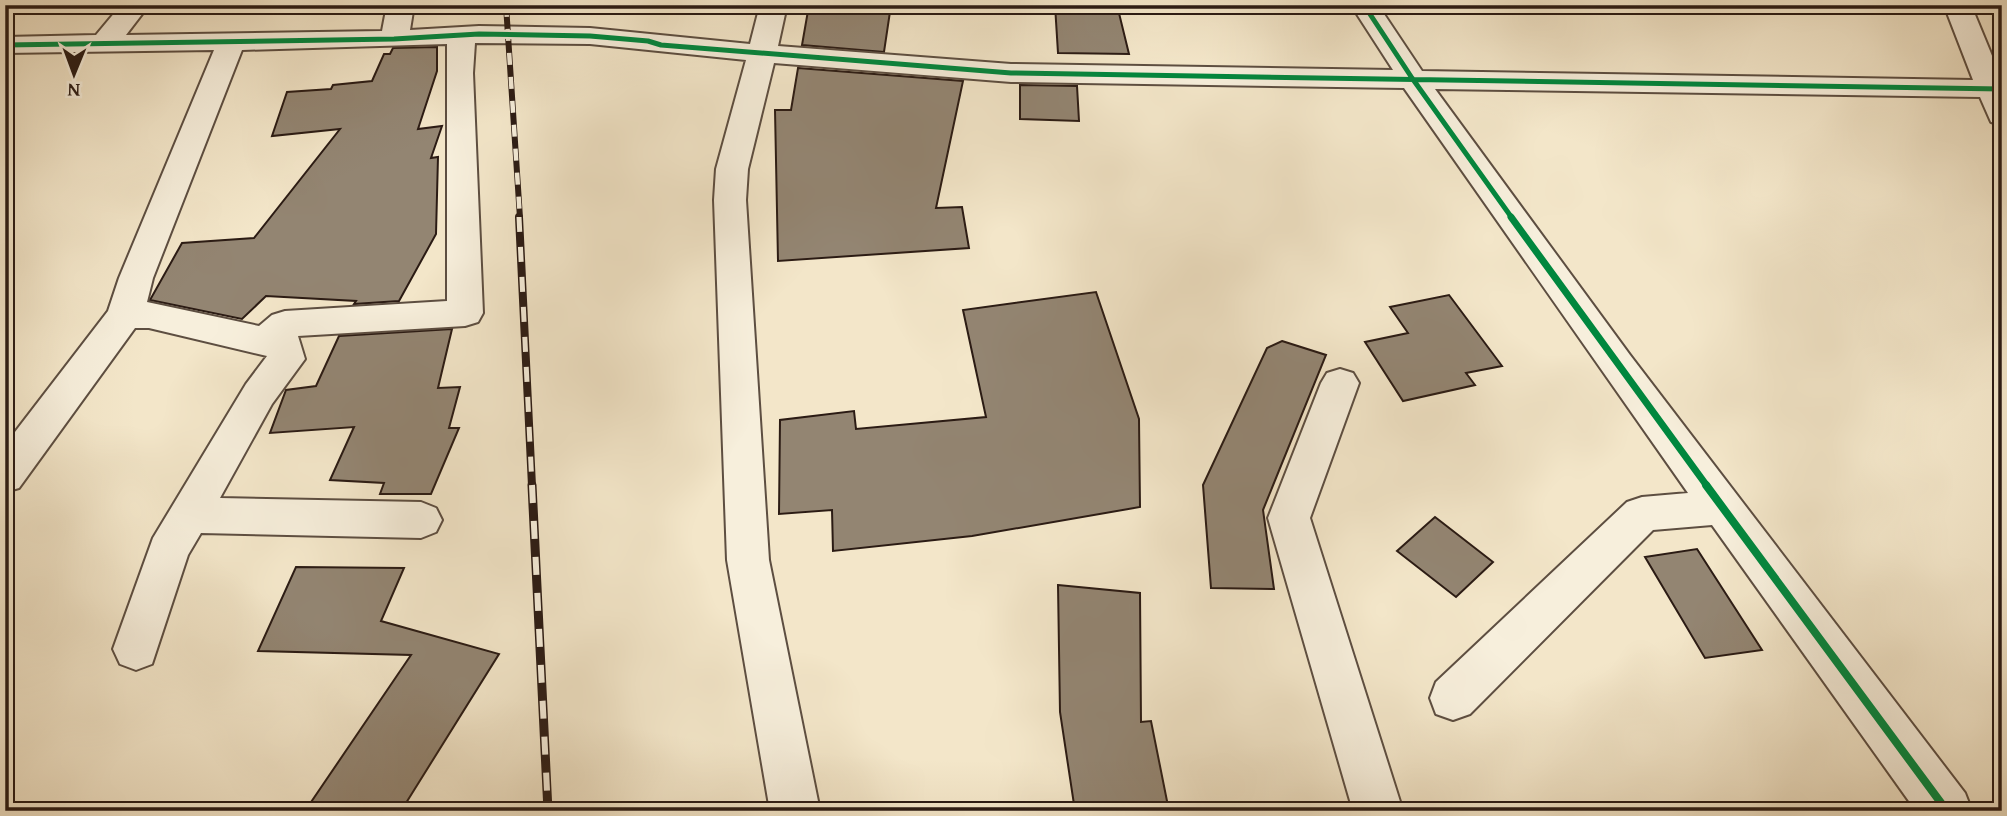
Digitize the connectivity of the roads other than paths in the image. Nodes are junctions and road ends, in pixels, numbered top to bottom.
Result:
1 (136, 5) edge
2 (401, 5) edge
3 (774, 5) edge
4 (1364, 5) edge
5 (1957, 5) edge
6 (461, 36) junction
7 (394, 39) junction
8 (229, 41) junction
9 (104, 43) junction
10 (5, 45) edge
11 (762, 52) junction
12 (1412, 78) junction
13 (1998, 98) edge
14 (125, 315) junction
15 (265, 341) junction
16 (1340, 383) dead end
17 (5, 476) edge
18 (1722, 507) junction
19 (187, 515) junction
20 (421, 520) dead end
21 (136, 649) dead end
22 (1453, 698) dead end
23 (795, 811) edge
24 (1378, 811) edge
25 (1947, 811) edge

1 - 9 street
2 - 7 street
3 - 11 street
4 - 12 street
5 - 13 street
6 - 7 street
6 - 11 street
6 - 15 street
7 - 8 street
8 - 9 street
8 - 14 street
9 - 10 street
11 - 12 street
11 - 23 street
12 - 13 street
12 - 18 street
14 - 15 street
14 - 17 street
15 - 19 street
16 - 24 street
18 - 22 street
18 - 25 street
19 - 20 street
19 - 21 street

